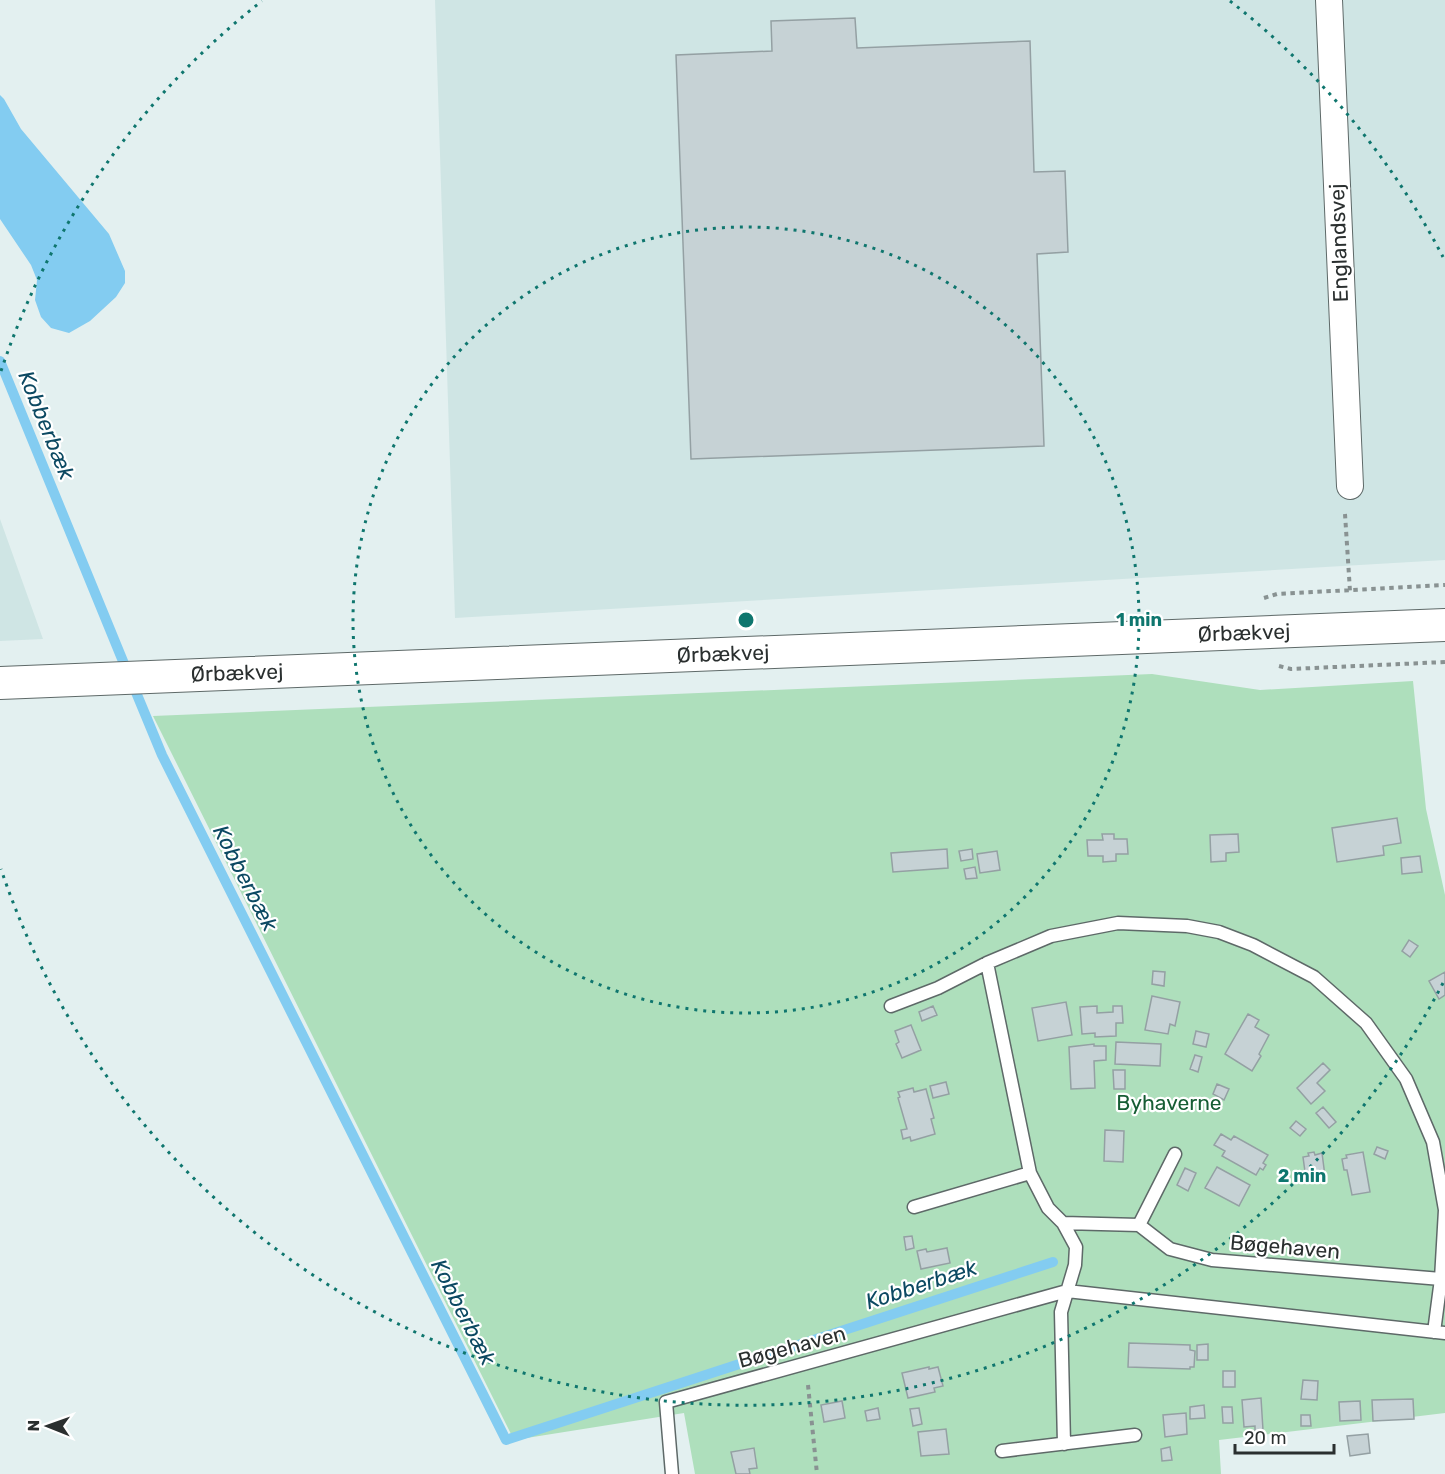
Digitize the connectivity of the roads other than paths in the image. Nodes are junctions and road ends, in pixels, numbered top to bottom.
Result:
1 (1329, 0) edge
2 (1350, 486) road end
3 (1445, 625) edge
4 (0, 683) edge
5 (987, 963) junction
6 (891, 1006) dead end
7 (1175, 1154) dead end
8 (1029, 1173) junction
9 (914, 1207) dead end
10 (1063, 1223) junction
11 (1139, 1225) junction
12 (1441, 1280) junction
13 (1067, 1292) junction
14 (1439, 1332) edge
15 (1136, 1435) dead end
16 (1064, 1444) junction
17 (1002, 1451) dead end
18 (672, 1474) edge

1 - 2 street, Englandsvej
3 - 4 street, Ørbækvej
5 - 6 lane, Bøgehaven
5 - 8 lane
5 - 12 lane, Bøgehaven
7 - 11 lane
8 - 9 lane
8 - 10 lane
10 - 11 lane
10 - 13 lane
11 - 12 lane, Bøgehaven
12 - 14 lane, Bøgehaven
13 - 14 lane, Bøgehaven
13 - 16 lane
13 - 18 lane, Bøgehaven
15 - 16 lane
16 - 17 lane

